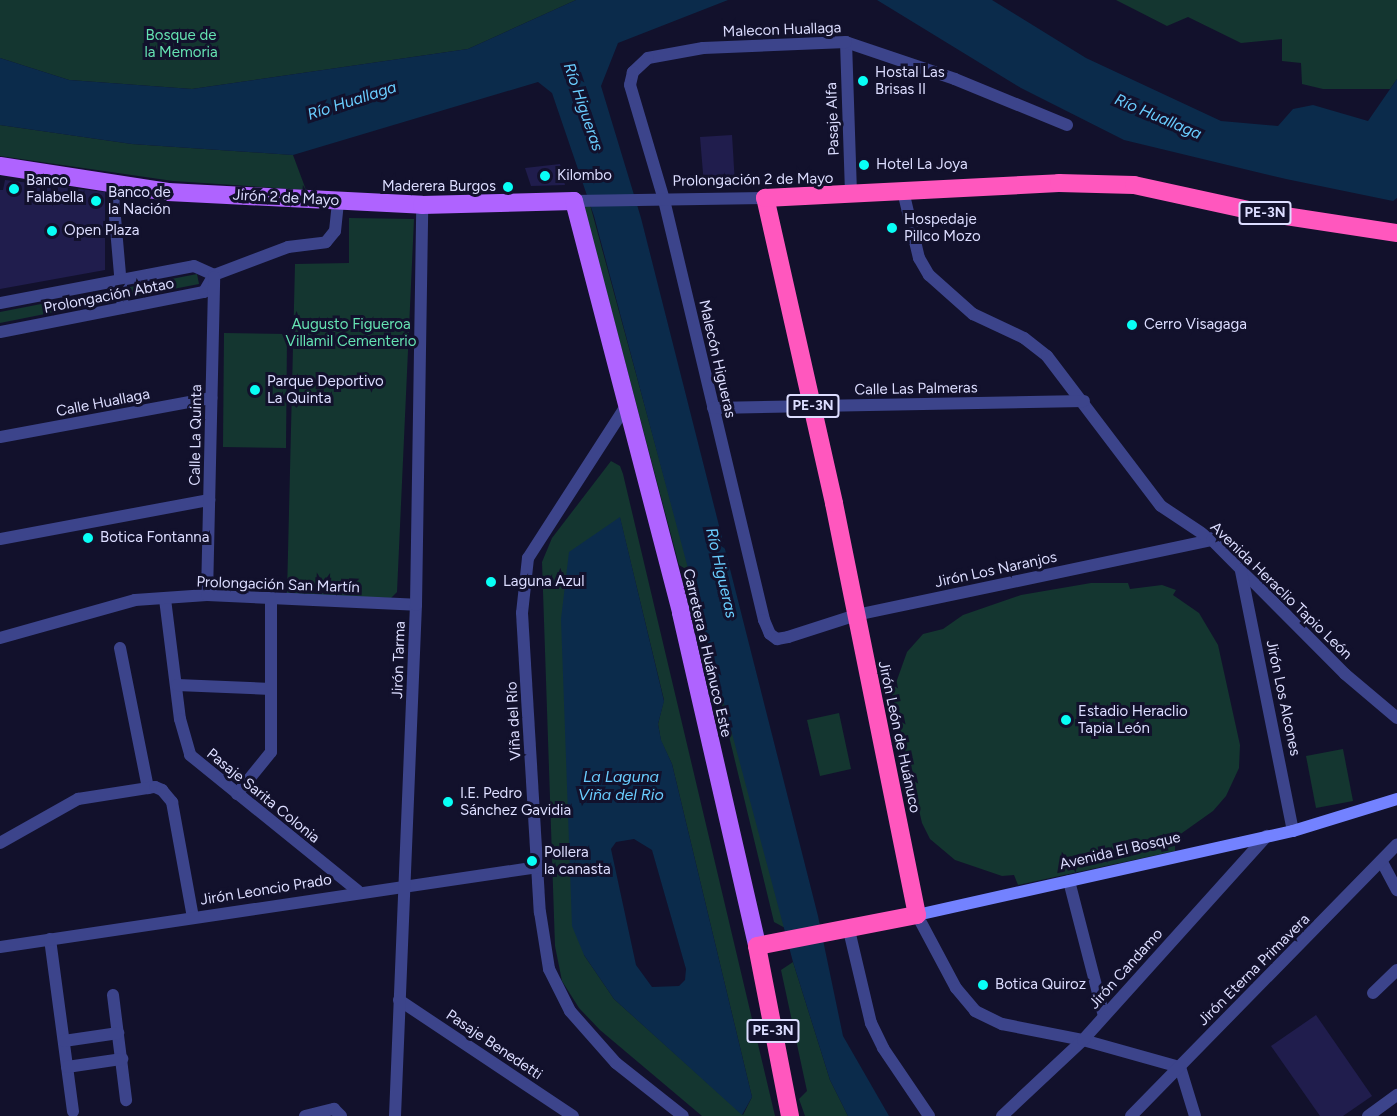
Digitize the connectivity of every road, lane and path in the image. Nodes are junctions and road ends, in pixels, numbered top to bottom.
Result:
1 (846, 42) junction
2 (633, 72) joint
3 (1067, 125) dead end
4 (0, 166) edge
5 (112, 183) junction
6 (903, 191) junction
7 (851, 195) junction
8 (765, 198) junction
9 (661, 200) junction
10 (338, 201) junction
11 (580, 201) junction
12 (422, 205) junction
13 (1397, 233) edge
14 (214, 275) junction
15 (120, 280) junction
16 (0, 303) edge
17 (123, 308) junction
18 (0, 332) edge
19 (211, 398) junction
20 (1084, 401) junction
21 (813, 405) junction
22 (626, 406) junction
23 (713, 408) junction
24 (0, 437) edge
25 (209, 500) junction
26 (0, 538) edge
27 (1212, 540) junction
28 (1241, 570) junction
29 (207, 595) junction
30 (165, 599) junction
31 (271, 601) junction
32 (416, 605) junction
33 (856, 615) junction
34 (3, 636) edge
35 (788, 637) joint
36 (120, 648) dead end
37 (177, 685) junction
38 (271, 688) junction
39 (1397, 718) edge
40 (148, 788) junction
41 (237, 794) junction
42 (1397, 799) edge
43 (1293, 831) junction
44 (1267, 837) junction
45 (0, 843) edge
46 (1397, 844) edge
47 (1382, 862) junction
48 (538, 867) junction
49 (1069, 881) junction
50 (405, 884) junction
51 (1397, 890) edge
52 (358, 891) junction
53 (917, 915) junction
54 (193, 917) junction
55 (842, 928) junction
56 (50, 939) junction
57 (757, 946) junction
58 (0, 947) edge
59 (1397, 970) edge
60 (1373, 993) dead end
61 (113, 995) dead end
62 (399, 999) junction
63 (1104, 1016) junction
64 (118, 1033) junction
65 (1083, 1040) junction
66 (64, 1041) junction
67 (122, 1059) junction
68 (67, 1067) junction
69 (1180, 1067) junction
70 (1397, 1095) edge
71 (126, 1100) dead end
72 (73, 1111) dead end
73 (555, 1111) edge
74 (305, 1116) edge
75 (341, 1116) edge
76 (395, 1116) edge
77 (573, 1116) edge
78 (683, 1116) edge
79 (790, 1116) edge
80 (929, 1116) edge
81 (1002, 1116) edge
82 (1131, 1116) edge
83 (1196, 1116) edge
84 (1368, 1116) edge

1 - 2 street, Malecon Huallaga
1 - 3 street, Malecon Huallaga
1 - 7 street, Pasaje Alfa
2 - 9 street, Malecón Higueras
4 - 5 main road, Jirón 2 de Mayo
5 - 10 main road, Jirón 2 de Mayo
5 - 15 street
6 - 7 highway, Prolongación 2 de Mayo / PE-3N
6 - 13 highway, Prolongación 2 de Mayo / PE-3N
6 - 20 street, Avenida Heraclio Tapio León
7 - 8 highway, Prolongación 2 de Mayo / PE-3N
8 - 9 street, Prolongación 2 de Mayo / PE-3N
8 - 21 highway, Jirón León de Huánuco / PE-3N
9 - 11 street, PE-3N
9 - 23 street, Malecón Higueras
10 - 12 main road, Jirón 2 de Mayo
10 - 14 street, Prolongación Abtao
11 - 12 main road, Jirón 2 de Mayo
11 - 22 main road, Carretera a Huánuco Este
12 - 32 street, Jirón Tarma
14 - 15 street, Prolongación Abtao
14 - 17 street, Prolongación Abtao
14 - 19 street, Calle La Quinta
15 - 16 street, Prolongación Abtao
15 - 17 street
17 - 18 street, Prolongación Abtao
19 - 24 street, Calle Huallaga
19 - 25 street, Calle La Quinta
20 - 21 street, Calle Las Palmeras
20 - 27 street, Avenida Heraclio Tapio León
21 - 23 street, Calle Las Palmeras
21 - 33 highway, Jirón León de Huánuco / PE-3N
22 - 48 street, Viña del Río
22 - 57 main road, Carretera a Huánuco Este
23 - 35 street, Malecón Higueras
25 - 26 street
25 - 29 street, Calle La Quinta
27 - 28 street, Avenida Heraclio Tapio León
27 - 33 street, Jirón Los Naranjos
28 - 39 street, Avenida Heraclio Tapio León
28 - 43 street, Jirón Los Alcones
29 - 30 street, Prolongación San Martín
29 - 31 street, Prolongación San Martín
30 - 34 street, Prolongación San Martín
30 - 37 street, Pasaje Sarita Colonia
31 - 32 street, Prolongación San Martín
31 - 38 street
32 - 50 street, Jirón Tarma
33 - 35 street, Jirón Los Naranjos
33 - 53 highway, Jirón León de Huánuco / PE-3N
36 - 40 street
37 - 38 street
37 - 41 street, Pasaje Sarita Colonia
38 - 41 street
40 - 45 street
40 - 54 street
41 - 52 street, Pasaje Sarita Colonia
42 - 43 street, Avenida El Bosque
43 - 44 street, Avenida El Bosque
44 - 49 street, Avenida El Bosque
44 - 63 street, Jirón Candamo
46 - 47 street, Jirón Eterna Primavera
47 - 51 street
47 - 69 street, Jirón Eterna Primavera
48 - 50 street, Jirón Leoncio Prado
48 - 78 street, Viña del Río
49 - 53 street, Avenida El Bosque
49 - 63 street
50 - 52 street, Jirón Leoncio Prado
50 - 62 street, Jirón Tarma
52 - 54 street, Jirón Leoncio Prado
53 - 55 highway, Avenida El Bosque
53 - 65 street, Jirón León de Huánuco
54 - 56 street, Jirón Leoncio Prado
55 - 57 highway, Avenida El Bosque
55 - 80 street
56 - 58 street, Jirón Leoncio Prado
56 - 66 street
57 - 79 highway, Carretera a Huánuco Este / PE-3N
59 - 60 street
61 - 64 street
62 - 73 street, Pasaje Benedetti
62 - 76 street, Jirón Tarma
63 - 65 street, Jirón Candamo
64 - 66 street
64 - 67 street
65 - 69 street, Jirón León de Huánuco
65 - 81 street, Jirón Candamo
66 - 68 street
67 - 68 street
67 - 71 street
68 - 72 street
69 - 82 street, Jirón Eterna Primavera
69 - 83 street
70 - 84 street
73 - 77 street, Pasaje Benedetti
74 - 75 street

